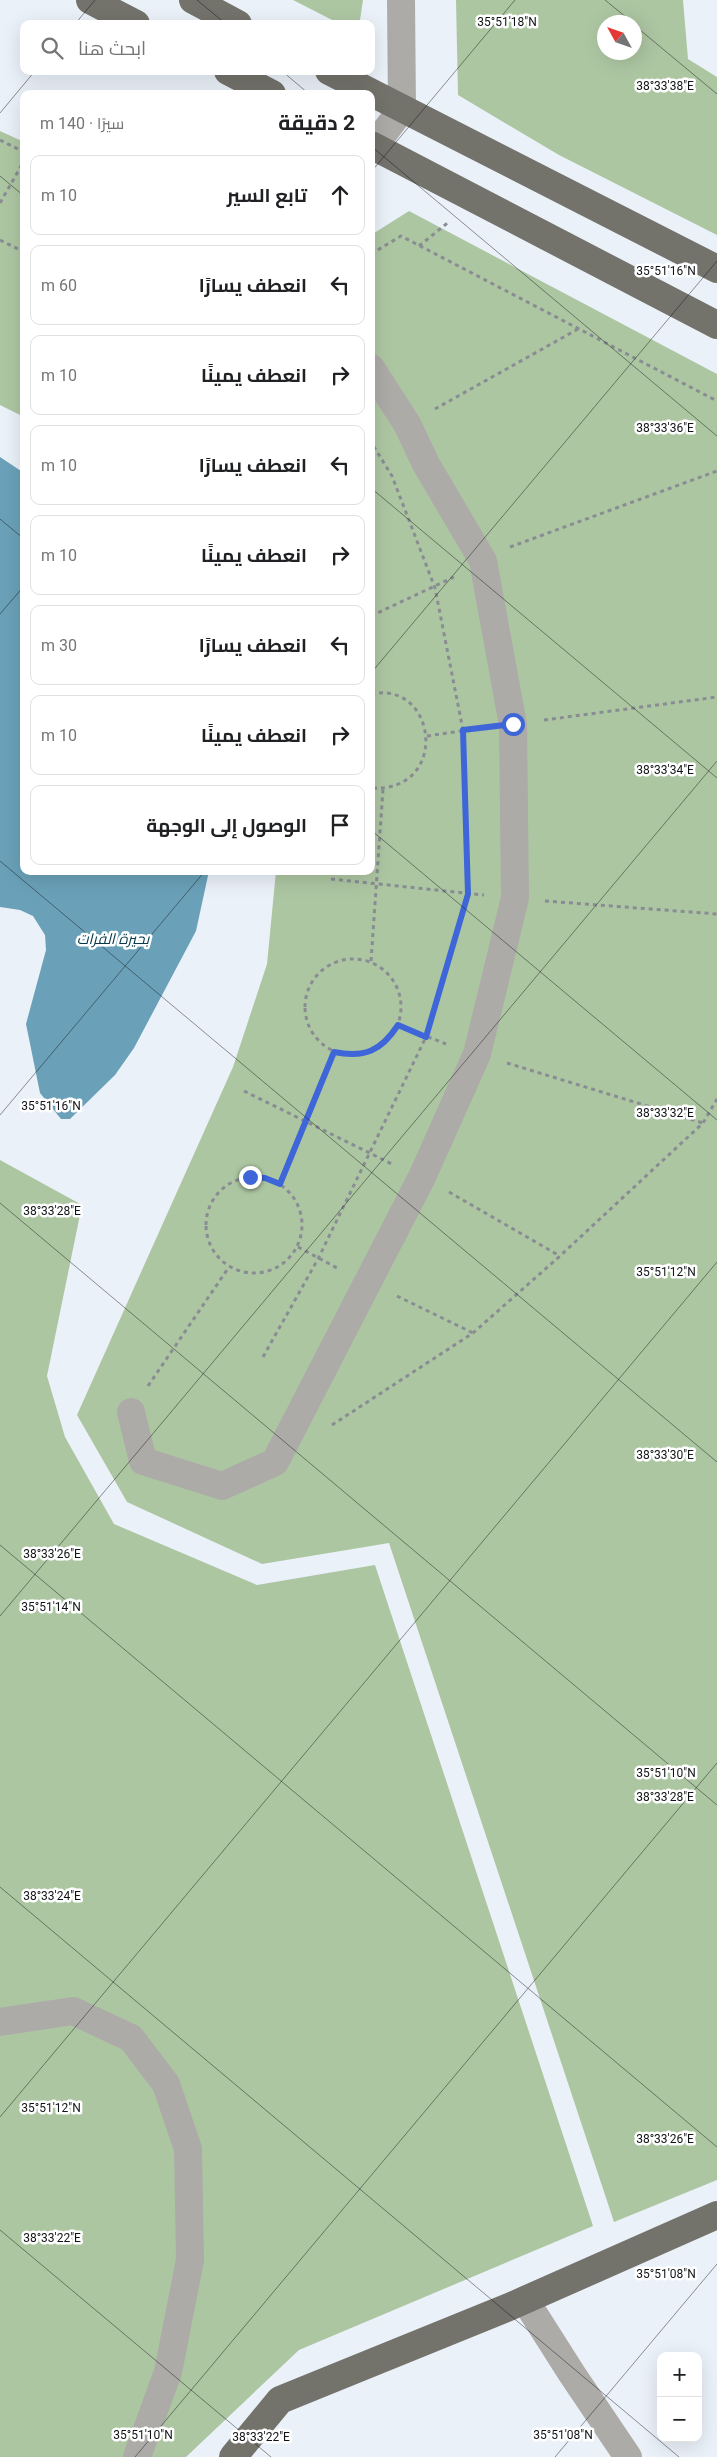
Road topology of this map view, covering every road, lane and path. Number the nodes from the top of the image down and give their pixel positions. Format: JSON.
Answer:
{"nodes":[{"id":1,"x":90,"y":0,"type":"edge"},
{"id":2,"x":193,"y":0,"type":"edge"},
{"id":3,"x":401,"y":0,"type":"edge"},
{"id":4,"x":128,"y":20,"type":"edge"},
{"id":5,"x":230,"y":20,"type":"edge"},
{"id":6,"x":236,"y":75,"type":"edge"},
{"id":7,"x":337,"y":75,"type":"edge"},
{"id":8,"x":264,"y":90,"type":"edge"},
{"id":9,"x":366,"y":90,"type":"edge"},
{"id":10,"x":375,"y":95,"type":"edge"},
{"id":11,"x":402,"y":109,"type":"junction"},
{"id":12,"x":0,"y":140,"type":"edge"},
{"id":13,"x":375,"y":143,"type":"edge"},
{"id":14,"x":375,"y":149,"type":"edge"},
{"id":15,"x":20,"y":150,"type":"edge"},
{"id":16,"x":20,"y":168,"type":"edge"},
{"id":17,"x":0,"y":203,"type":"edge"},
{"id":18,"x":0,"y":240,"type":"edge"},
{"id":19,"x":20,"y":250,"type":"edge"},
{"id":20,"x":375,"y":252,"type":"edge"},
{"id":21,"x":717,"y":268,"type":"edge"},
{"id":22,"x":717,"y":325,"type":"edge"},
{"id":23,"x":579,"y":329,"type":"junction"},
{"id":24,"x":375,"y":374,"type":"edge"},
{"id":25,"x":717,"y":401,"type":"edge"},
{"id":26,"x":407,"y":424,"type":"junction"},
{"id":27,"x":375,"y":441,"type":"edge"},
{"id":28,"x":375,"y":448,"type":"edge"},
{"id":29,"x":717,"y":471,"type":"edge"},
{"id":30,"x":483,"y":561,"type":"junction"},
{"id":31,"x":435,"y":588,"type":"junction"},
{"id":32,"x":375,"y":614,"type":"edge"},
{"id":33,"x":375,"y":693,"type":"edge"},
{"id":34,"x":717,"y":696,"type":"edge"},
{"id":35,"x":513,"y":724,"type":"junction"},
{"id":36,"x":463,"y":730,"type":"junction"},
{"id":37,"x":427,"y":736,"type":"junction"},
{"id":38,"x":375,"y":788,"type":"edge"},
{"id":39,"x":383,"y":789,"type":"junction"},
{"id":40,"x":371,"y":961,"type":"junction"},
{"id":41,"x":398,"y":1025,"type":"junction"},
{"id":42,"x":426,"y":1037,"type":"junction"},
{"id":43,"x":334,"y":1052,"type":"junction"},
{"id":44,"x":477,"y":1054,"type":"junction"},
{"id":45,"x":717,"y":1099,"type":"edge"},
{"id":46,"x":703,"y":1123,"type":"junction"},
{"id":47,"x":280,"y":1184,"type":"junction"},
{"id":48,"x":229,"y":1267,"type":"junction"},
{"id":49,"x":263,"y":1357,"type":"dead end"},
{"id":50,"x":131,"y":1412,"type":"joint"},
{"id":51,"x":324,"y":1429,"type":"dead end"},
{"id":52,"x":0,"y":2022,"type":"edge"},
{"id":53,"x":717,"y":2214,"type":"edge"},
{"id":54,"x":526,"y":2300,"type":"junction"},
{"id":55,"x":137,"y":2457,"type":"edge"},
{"id":56,"x":233,"y":2457,"type":"edge"},
{"id":57,"x":628,"y":2457,"type":"edge"}],
"edges":[{"from":1,"to":4,"type":"main road"},
{"from":2,"to":5,"type":"main road"},
{"from":3,"to":11,"type":"street"},
{"from":6,"to":8,"type":"main road"},
{"from":7,"to":9,"type":"main road"},
{"from":10,"to":11,"type":"main road"},
{"from":11,"to":13,"type":"street"},
{"from":11,"to":21,"type":"main road"},
{"from":12,"to":15,"type":"path"},
{"from":14,"to":22,"type":"main road"},
{"from":16,"to":17,"type":"path"},
{"from":18,"to":19,"type":"path"},
{"from":20,"to":23,"type":"path"},
{"from":23,"to":25,"type":"path"},
{"from":23,"to":26,"type":"path"},
{"from":24,"to":26,"type":"street"},
{"from":26,"to":27,"type":"path"},
{"from":26,"to":30,"type":"street"},
{"from":28,"to":31,"type":"path"},
{"from":29,"to":30,"type":"path"},
{"from":30,"to":31,"type":"path"},
{"from":30,"to":35,"type":"street"},
{"from":31,"to":32,"type":"path"},
{"from":31,"to":36,"type":"path"},
{"from":33,"to":37,"type":"path"},
{"from":34,"to":35,"type":"path"},
{"from":35,"to":36,"type":"path"},
{"from":35,"to":44,"type":"street"},
{"from":36,"to":37,"type":"path"},
{"from":36,"to":42,"type":"path"},
{"from":37,"to":39,"type":"path"},
{"from":38,"to":39,"type":"path"},
{"from":39,"to":40,"type":"path"},
{"from":40,"to":41,"type":"path"},
{"from":40,"to":43,"type":"path"},
{"from":41,"to":42,"type":"path"},
{"from":41,"to":43,"type":"path"},
{"from":42,"to":44,"type":"path"},
{"from":42,"to":49,"type":"path"},
{"from":43,"to":47,"type":"path"},
{"from":44,"to":46,"type":"path"},
{"from":44,"to":50,"type":"street"},
{"from":45,"to":46,"type":"path"},
{"from":46,"to":51,"type":"path"},
{"from":47,"to":48,"type":"path"},
{"from":47,"to":48,"type":"path"},
{"from":48,"to":50,"type":"path"},
{"from":52,"to":55,"type":"street"},
{"from":53,"to":54,"type":"main road"},
{"from":54,"to":56,"type":"main road"},
{"from":54,"to":57,"type":"street"}]}
